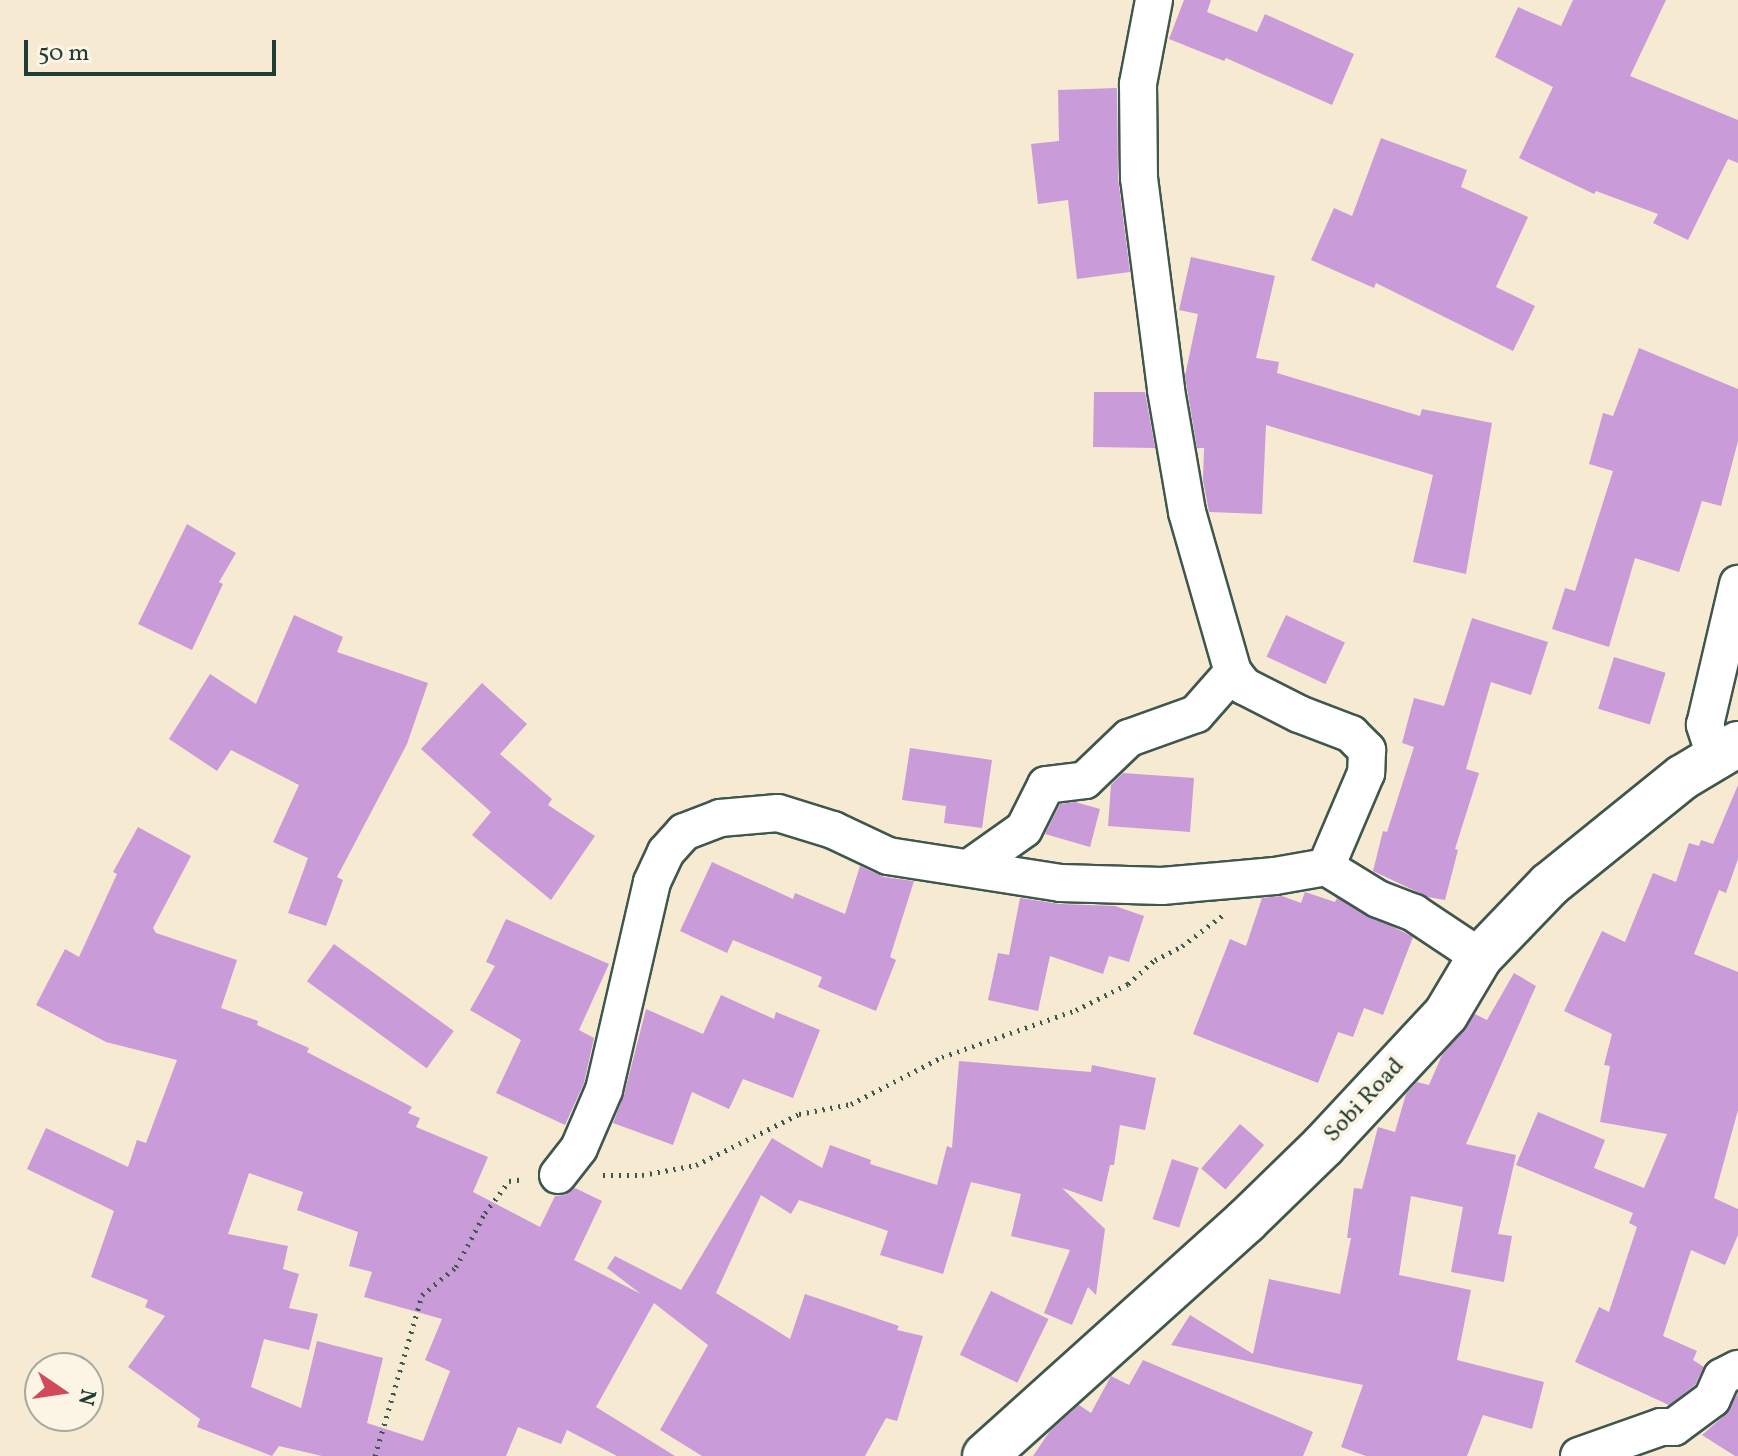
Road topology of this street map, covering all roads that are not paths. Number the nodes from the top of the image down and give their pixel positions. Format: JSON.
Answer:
{"nodes":[{"id":1,"x":1154,"y":0,"type":"edge"},
{"id":2,"x":1738,"y":584,"type":"edge"},
{"id":3,"x":1233,"y":672,"type":"junction"},
{"id":4,"x":1726,"y":750,"type":"edge"},
{"id":5,"x":1326,"y":867,"type":"junction"},
{"id":6,"x":969,"y":868,"type":"junction"},
{"id":7,"x":1480,"y":957,"type":"junction"},
{"id":8,"x":558,"y":1175,"type":"road end"},
{"id":9,"x":1738,"y":1369,"type":"edge"},
{"id":10,"x":985,"y":1456,"type":"edge"},
{"id":11,"x":1579,"y":1456,"type":"edge"}],
"edges":[{"from":1,"to":3,"type":"street"},
{"from":2,"to":4,"type":"street"},
{"from":3,"to":5,"type":"street"},
{"from":3,"to":6,"type":"street"},
{"from":4,"to":7,"type":"highway","name":"Sobi Road"},
{"from":5,"to":6,"type":"street"},
{"from":5,"to":7,"type":"street"},
{"from":6,"to":8,"type":"street"},
{"from":7,"to":10,"type":"highway","name":"Sobi Road"},
{"from":9,"to":11,"type":"street"}]}
